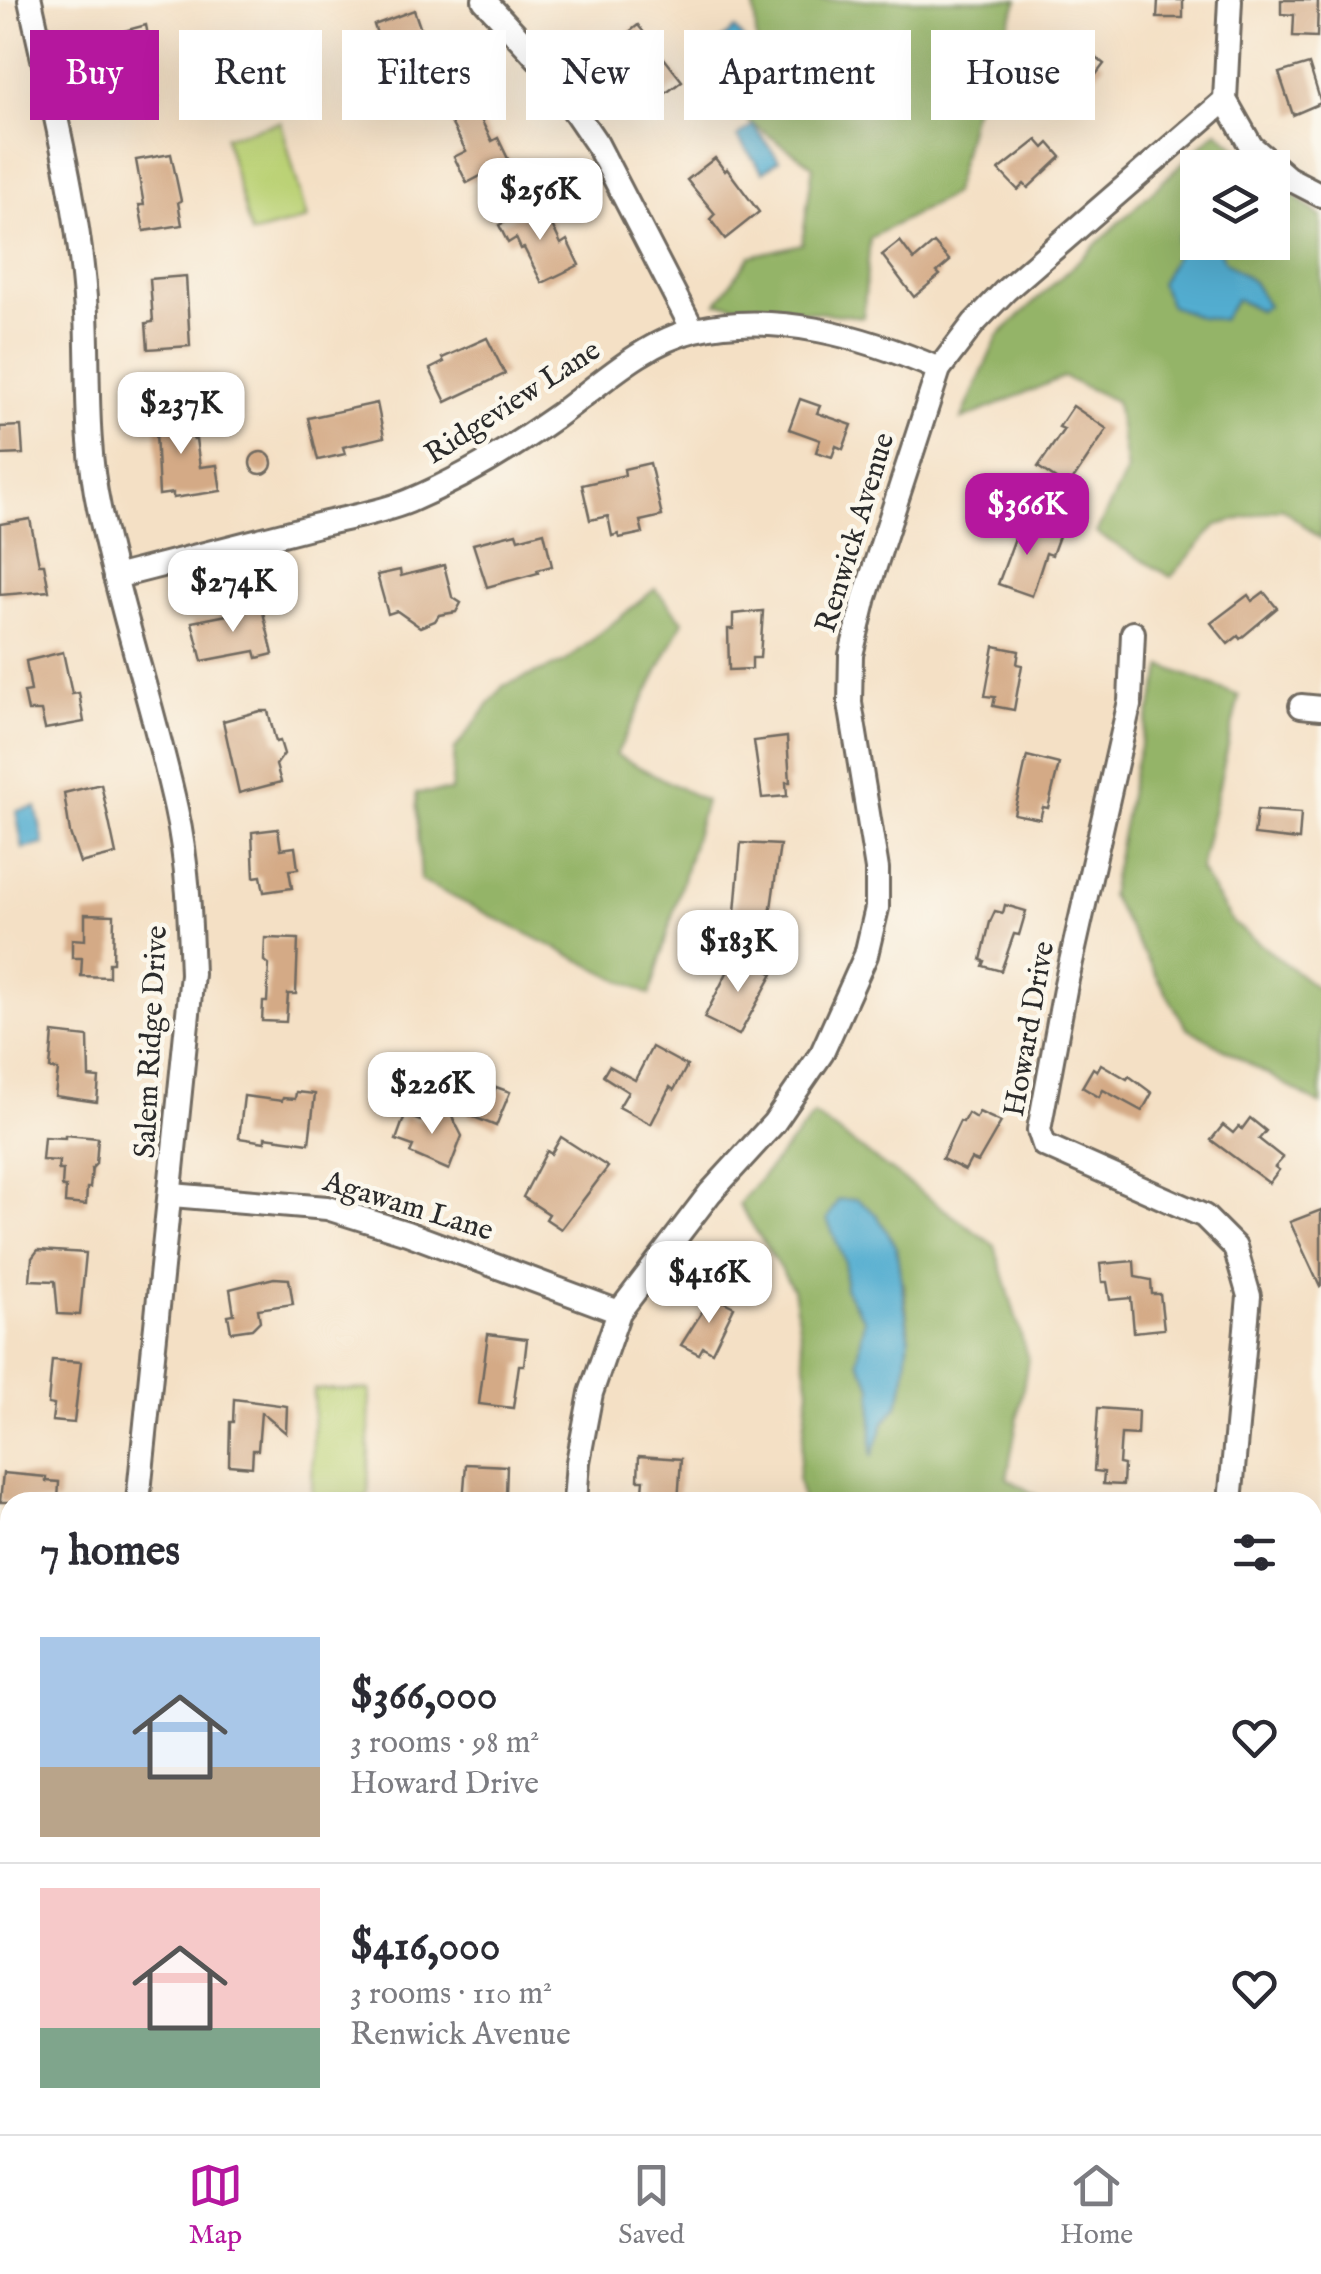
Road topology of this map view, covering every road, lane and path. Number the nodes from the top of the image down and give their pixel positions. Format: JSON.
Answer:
{"nodes":[{"id":1,"x":30,"y":0,"type":"edge"},
{"id":2,"x":484,"y":0,"type":"edge"},
{"id":3,"x":1230,"y":0,"type":"edge"},
{"id":4,"x":1225,"y":100,"type":"junction"},
{"id":5,"x":1321,"y":195,"type":"edge"},
{"id":6,"x":693,"y":330,"type":"junction"},
{"id":7,"x":939,"y":369,"type":"junction"},
{"id":8,"x":116,"y":577,"type":"junction"},
{"id":9,"x":1133,"y":632,"type":"dead end"},
{"id":10,"x":172,"y":1195,"type":"junction"},
{"id":11,"x":619,"y":1312,"type":"junction"},
{"id":12,"x":139,"y":1492,"type":"edge"},
{"id":13,"x":576,"y":1492,"type":"edge"},
{"id":14,"x":1231,"y":1492,"type":"edge"}],
"edges":[{"from":1,"to":8,"type":"street","name":"Salem Ridge Drive"},
{"from":2,"to":6,"type":"street"},
{"from":3,"to":4,"type":"street"},
{"from":4,"to":5,"type":"street"},
{"from":4,"to":7,"type":"street","name":"Renwick Avenue"},
{"from":6,"to":7,"type":"street","name":"Ridgeview Lane"},
{"from":6,"to":8,"type":"street","name":"Ridgeview Lane"},
{"from":7,"to":11,"type":"street","name":"Renwick Avenue"},
{"from":8,"to":10,"type":"street","name":"Salem Ridge Drive"},
{"from":9,"to":14,"type":"street","name":"Howard Drive"},
{"from":10,"to":11,"type":"street","name":"Agawam Lane"},
{"from":10,"to":12,"type":"street","name":"Salem Ridge Drive"},
{"from":11,"to":13,"type":"street","name":"Renwick Avenue"}]}
